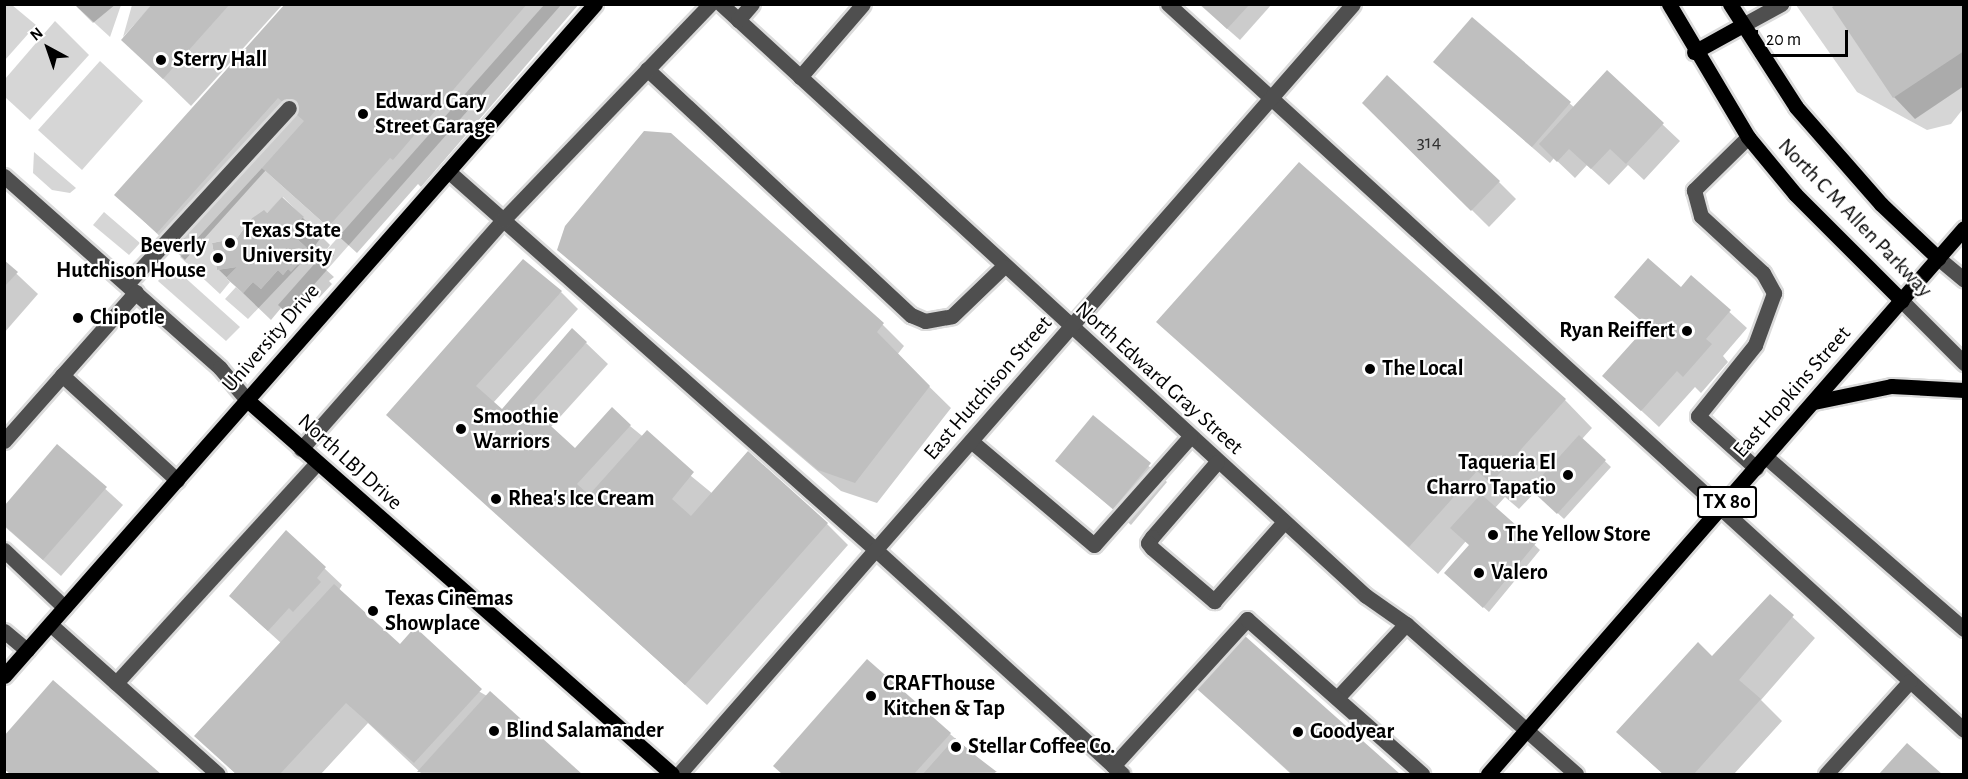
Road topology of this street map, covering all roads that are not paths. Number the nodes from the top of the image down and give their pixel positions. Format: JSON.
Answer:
{"nodes":[{"id":1,"x":595,"y":4,"type":"edge"},
{"id":2,"x":710,"y":4,"type":"edge"},
{"id":3,"x":721,"y":4,"type":"edge"},
{"id":4,"x":752,"y":4,"type":"edge"},
{"id":5,"x":863,"y":4,"type":"edge"},
{"id":6,"x":1168,"y":4,"type":"edge"},
{"id":7,"x":1353,"y":4,"type":"edge"},
{"id":8,"x":1669,"y":4,"type":"edge"},
{"id":9,"x":1730,"y":4,"type":"edge"},
{"id":10,"x":1781,"y":4,"type":"edge"},
{"id":11,"x":738,"y":20,"type":"junction"},
{"id":12,"x":1742,"y":26,"type":"junction"},
{"id":13,"x":1694,"y":52,"type":"junction"},
{"id":14,"x":646,"y":69,"type":"junction"},
{"id":15,"x":800,"y":77,"type":"junction"},
{"id":16,"x":1271,"y":98,"type":"junction"},
{"id":17,"x":289,"y":108,"type":"dead end"},
{"id":18,"x":1748,"y":137,"type":"junction"},
{"id":19,"x":448,"y":171,"type":"junction"},
{"id":20,"x":4,"y":176,"type":"edge"},
{"id":21,"x":503,"y":220,"type":"junction"},
{"id":22,"x":1964,"y":228,"type":"edge"},
{"id":23,"x":1938,"y":258,"type":"junction"},
{"id":24,"x":1003,"y":267,"type":"junction"},
{"id":25,"x":1964,"y":280,"type":"edge"},
{"id":26,"x":131,"y":288,"type":"junction"},
{"id":27,"x":1902,"y":301,"type":"junction"},
{"id":28,"x":1070,"y":329,"type":"junction"},
{"id":29,"x":1964,"y":363,"type":"edge"},
{"id":30,"x":62,"y":375,"type":"junction"},
{"id":31,"x":1964,"y":390,"type":"edge"},
{"id":32,"x":247,"y":400,"type":"junction"},
{"id":33,"x":1814,"y":402,"type":"junction"},
{"id":34,"x":1190,"y":437,"type":"junction"},
{"id":35,"x":4,"y":441,"type":"edge"},
{"id":36,"x":971,"y":441,"type":"junction"},
{"id":37,"x":301,"y":449,"type":"junction"},
{"id":38,"x":1217,"y":462,"type":"junction"},
{"id":39,"x":1761,"y":462,"type":"junction"},
{"id":40,"x":317,"y":464,"type":"junction"},
{"id":41,"x":177,"y":480,"type":"junction"},
{"id":42,"x":1720,"y":509,"type":"junction"},
{"id":43,"x":1284,"y":522,"type":"junction"},
{"id":44,"x":4,"y":550,"type":"edge"},
{"id":45,"x":876,"y":550,"type":"junction"},
{"id":46,"x":64,"y":607,"type":"junction"},
{"id":47,"x":50,"y":624,"type":"junction"},
{"id":48,"x":1406,"y":624,"type":"junction"},
{"id":49,"x":1964,"y":629,"type":"edge"},
{"id":50,"x":4,"y":631,"type":"edge"},
{"id":51,"x":27,"y":650,"type":"junction"},
{"id":52,"x":4,"y":676,"type":"edge"},
{"id":53,"x":1910,"y":681,"type":"junction"},
{"id":54,"x":116,"y":683,"type":"junction"},
{"id":55,"x":1337,"y":698,"type":"junction"},
{"id":56,"x":1525,"y":729,"type":"junction"},
{"id":57,"x":1964,"y":730,"type":"edge"},
{"id":58,"x":1117,"y":770,"type":"edge"},
{"id":59,"x":218,"y":774,"type":"edge"},
{"id":60,"x":672,"y":774,"type":"edge"},
{"id":61,"x":679,"y":774,"type":"edge"},
{"id":62,"x":1422,"y":774,"type":"edge"},
{"id":63,"x":1488,"y":774,"type":"edge"},
{"id":64,"x":1576,"y":774,"type":"edge"},
{"id":65,"x":1826,"y":774,"type":"edge"}],
"edges":[{"from":1,"to":19,"type":"main road","name":"University Drive"},
{"from":2,"to":14,"type":"street"},
{"from":3,"to":11,"type":"street","name":"North Edward Gray Street"},
{"from":4,"to":11,"type":"street"},
{"from":5,"to":15,"type":"street"},
{"from":6,"to":16,"type":"street"},
{"from":7,"to":16,"type":"street","name":"East Hutchison Street"},
{"from":8,"to":13,"type":"main road","name":"North C M Allen Parkway"},
{"from":9,"to":12,"type":"main road","name":"North C M Allen Parkway"},
{"from":10,"to":12,"type":"street"},
{"from":11,"to":15,"type":"street","name":"North Edward Gray Street"},
{"from":12,"to":13,"type":"main road"},
{"from":12,"to":23,"type":"main road","name":"North C M Allen Parkway"},
{"from":13,"to":18,"type":"main road","name":"North C M Allen Parkway"},
{"from":14,"to":21,"type":"street"},
{"from":14,"to":24,"type":"street"},
{"from":15,"to":24,"type":"street","name":"North Edward Gray Street"},
{"from":16,"to":28,"type":"street","name":"East Hutchison Street"},
{"from":16,"to":42,"type":"street"},
{"from":17,"to":26,"type":"street"},
{"from":18,"to":27,"type":"main road","name":"North C M Allen Parkway"},
{"from":18,"to":39,"type":"street"},
{"from":19,"to":21,"type":"street"},
{"from":19,"to":32,"type":"main road","name":"University Drive"},
{"from":20,"to":26,"type":"street","name":"North LBJ Drive"},
{"from":21,"to":37,"type":"street"},
{"from":21,"to":45,"type":"street"},
{"from":22,"to":23,"type":"main road","name":"East Hopkins Street","number":"TX 80"},
{"from":23,"to":25,"type":"street","name":"North C M Allen Parkway"},
{"from":23,"to":27,"type":"main road","name":"East Hopkins Street","number":"TX 80"},
{"from":24,"to":28,"type":"street","name":"North Edward Gray Street"},
{"from":26,"to":30,"type":"street"},
{"from":26,"to":32,"type":"street","name":"North LBJ Drive"},
{"from":27,"to":29,"type":"street","name":"North C M Allen Parkway"},
{"from":27,"to":33,"type":"main road","name":"East Hopkins Street","number":"TX 80"},
{"from":28,"to":34,"type":"street","name":"North Edward Gray Street"},
{"from":28,"to":36,"type":"street","name":"East Hutchison Street"},
{"from":30,"to":35,"type":"street"},
{"from":30,"to":41,"type":"street"},
{"from":31,"to":33,"type":"main road"},
{"from":32,"to":37,"type":"main road","name":"North LBJ Drive"},
{"from":32,"to":41,"type":"main road","name":"University Drive"},
{"from":33,"to":39,"type":"main road","name":"East Hopkins Street","number":"TX 80"},
{"from":34,"to":36,"type":"street"},
{"from":34,"to":38,"type":"street","name":"North Edward Gray Street"},
{"from":36,"to":45,"type":"street","name":"East Hutchison Street"},
{"from":37,"to":40,"type":"main road","name":"North LBJ Drive"},
{"from":38,"to":43,"type":"street","name":"North Edward Gray Street"},
{"from":38,"to":43,"type":"street"},
{"from":39,"to":42,"type":"main road","name":"East Hopkins Street","number":"TX 80"},
{"from":39,"to":49,"type":"street"},
{"from":40,"to":54,"type":"street"},
{"from":40,"to":60,"type":"main road","name":"North LBJ Drive"},
{"from":41,"to":46,"type":"main road","name":"University Drive"},
{"from":42,"to":53,"type":"street"},
{"from":42,"to":56,"type":"main road","name":"East Hopkins Street","number":"TX 80"},
{"from":43,"to":48,"type":"street","name":"North Edward Gray Street"},
{"from":44,"to":46,"type":"street"},
{"from":45,"to":58,"type":"street"},
{"from":45,"to":61,"type":"street","name":"East Hutchison Street"},
{"from":46,"to":47,"type":"main road","name":"University Drive"},
{"from":47,"to":51,"type":"main road","name":"University Drive"},
{"from":47,"to":54,"type":"street"},
{"from":48,"to":55,"type":"street"},
{"from":48,"to":56,"type":"street","name":"North Edward Gray Street"},
{"from":50,"to":51,"type":"street"},
{"from":51,"to":52,"type":"main road","name":"University Drive"},
{"from":53,"to":57,"type":"street"},
{"from":53,"to":65,"type":"street"},
{"from":54,"to":59,"type":"street"},
{"from":55,"to":58,"type":"street"},
{"from":55,"to":62,"type":"street"},
{"from":56,"to":63,"type":"main road","name":"East Hopkins Street","number":"TX 80"},
{"from":56,"to":64,"type":"street","name":"North Edward Gray Street"}]}
